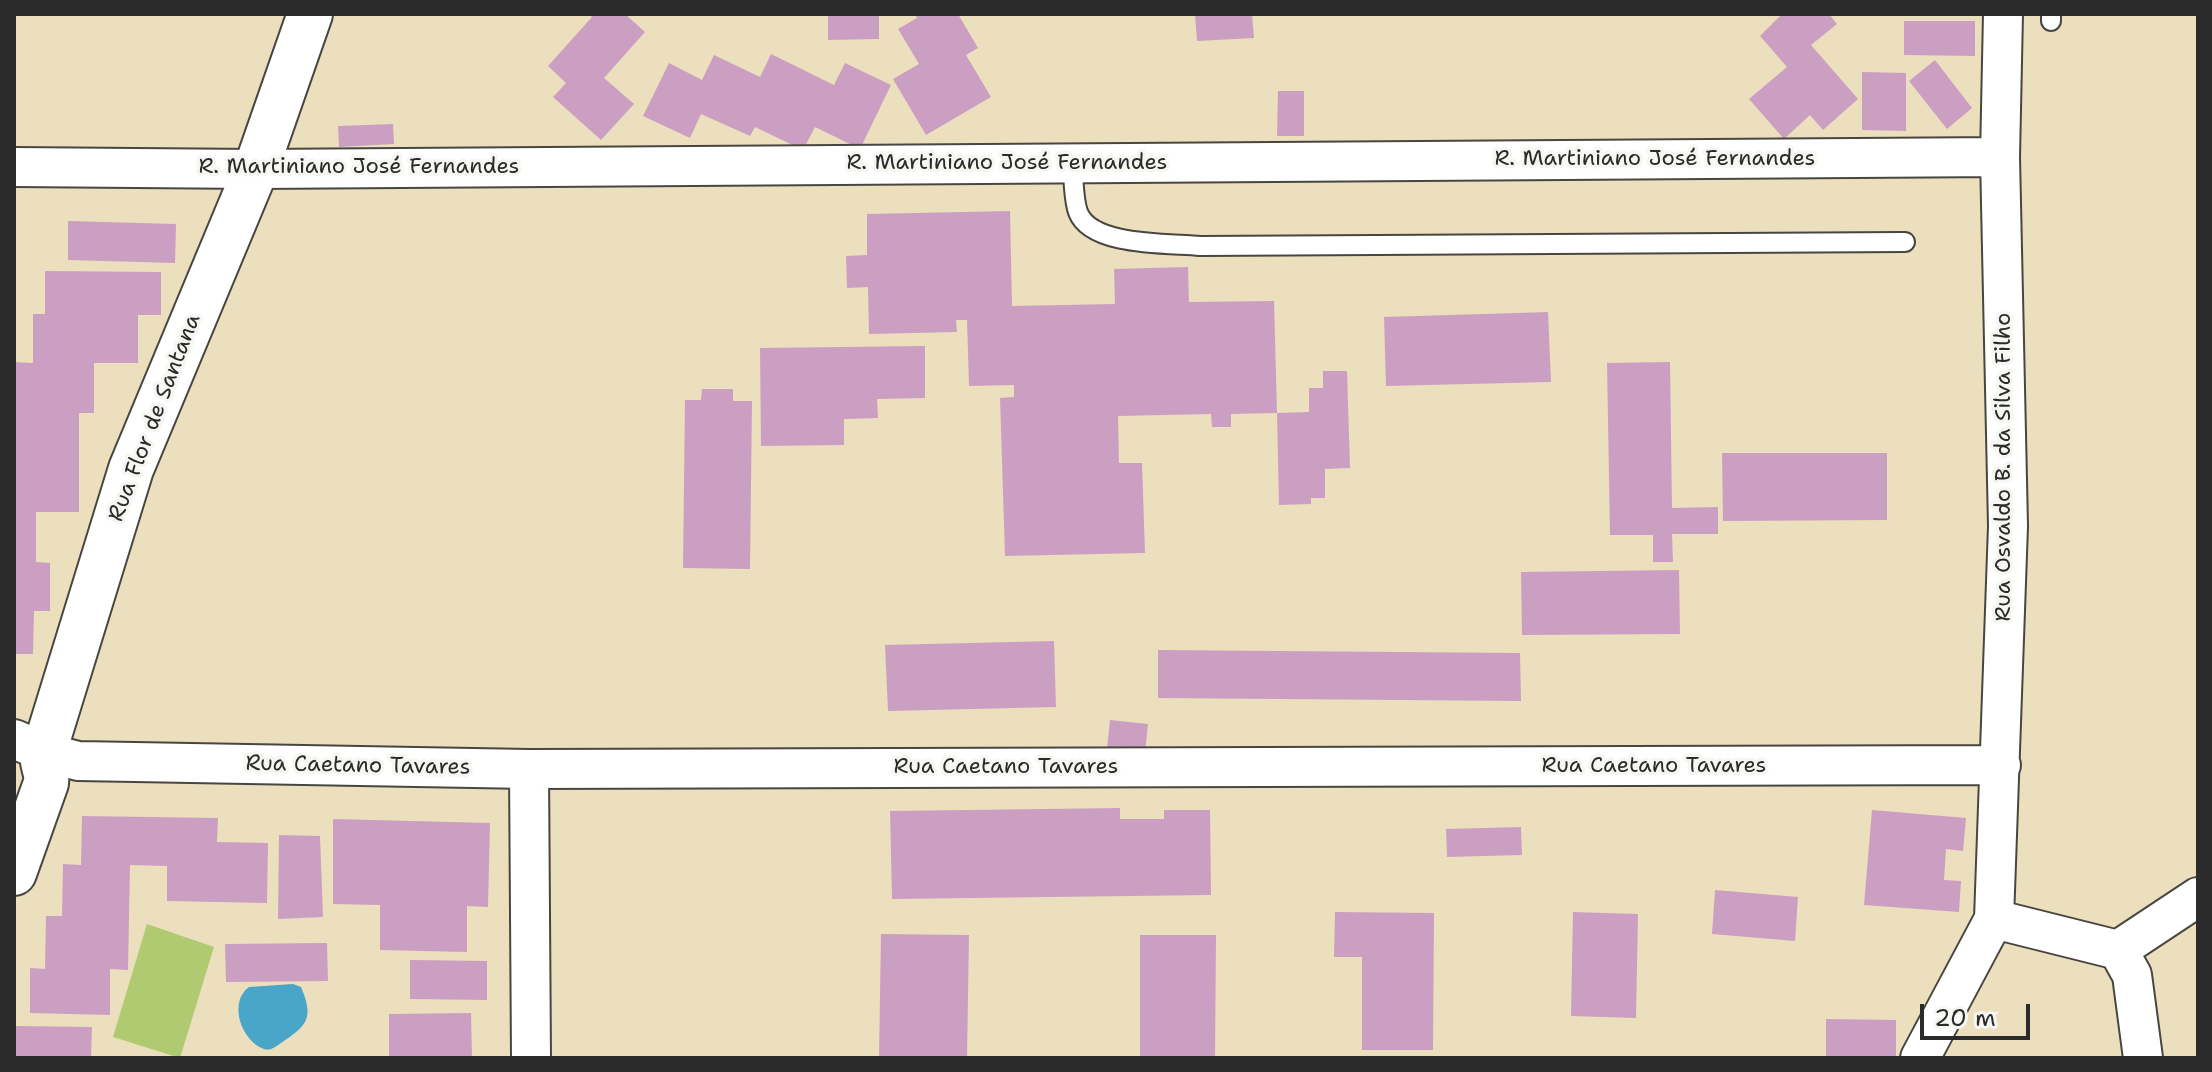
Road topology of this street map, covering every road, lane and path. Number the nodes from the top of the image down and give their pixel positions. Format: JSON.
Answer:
{"nodes":[{"id":1,"x":310,"y":14,"type":"edge"},
{"id":2,"x":2003,"y":14,"type":"edge"},
{"id":3,"x":2000,"y":157,"type":"junction"},
{"id":4,"x":1072,"y":162,"type":"junction"},
{"id":5,"x":14,"y":167,"type":"edge"},
{"id":6,"x":256,"y":169,"type":"junction"},
{"id":7,"x":1905,"y":242,"type":"dead end"},
{"id":8,"x":29,"y":745,"type":"edge"},
{"id":9,"x":2001,"y":765,"type":"junction"},
{"id":10,"x":529,"y":769,"type":"junction"},
{"id":11,"x":14,"y":873,"type":"edge"},
{"id":12,"x":2198,"y":897,"type":"edge"},
{"id":13,"x":1994,"y":919,"type":"junction"},
{"id":14,"x":2118,"y":950,"type":"junction"},
{"id":15,"x":531,"y":1058,"type":"edge"},
{"id":16,"x":1920,"y":1058,"type":"edge"},
{"id":17,"x":2143,"y":1058,"type":"edge"}],
"edges":[{"from":1,"to":6,"type":"street","name":"Rua Flor de Santana"},
{"from":2,"to":3,"type":"street","name":"Rua Osvaldo B. da Silva Filho"},
{"from":3,"to":4,"type":"street","name":"R. Martiniano José Fernandes"},
{"from":3,"to":9,"type":"street","name":"Rua Osvaldo B. da Silva Filho"},
{"from":4,"to":6,"type":"street","name":"R. Martiniano José Fernandes"},
{"from":4,"to":7,"type":"lane"},
{"from":5,"to":6,"type":"street","name":"R. Martiniano José Fernandes"},
{"from":6,"to":8,"type":"street","name":"Rua Flor de Santana"},
{"from":8,"to":10,"type":"street","name":"Rua Caetano Tavares"},
{"from":8,"to":11,"type":"street","name":"Rua Flor de Santana"},
{"from":9,"to":10,"type":"street","name":"Rua Caetano Tavares"},
{"from":9,"to":13,"type":"street","name":"Rua Osvaldo B. da Silva Filho"},
{"from":10,"to":15,"type":"street"},
{"from":12,"to":14,"type":"street"},
{"from":13,"to":14,"type":"street"},
{"from":13,"to":16,"type":"street"},
{"from":14,"to":17,"type":"street"}]}
